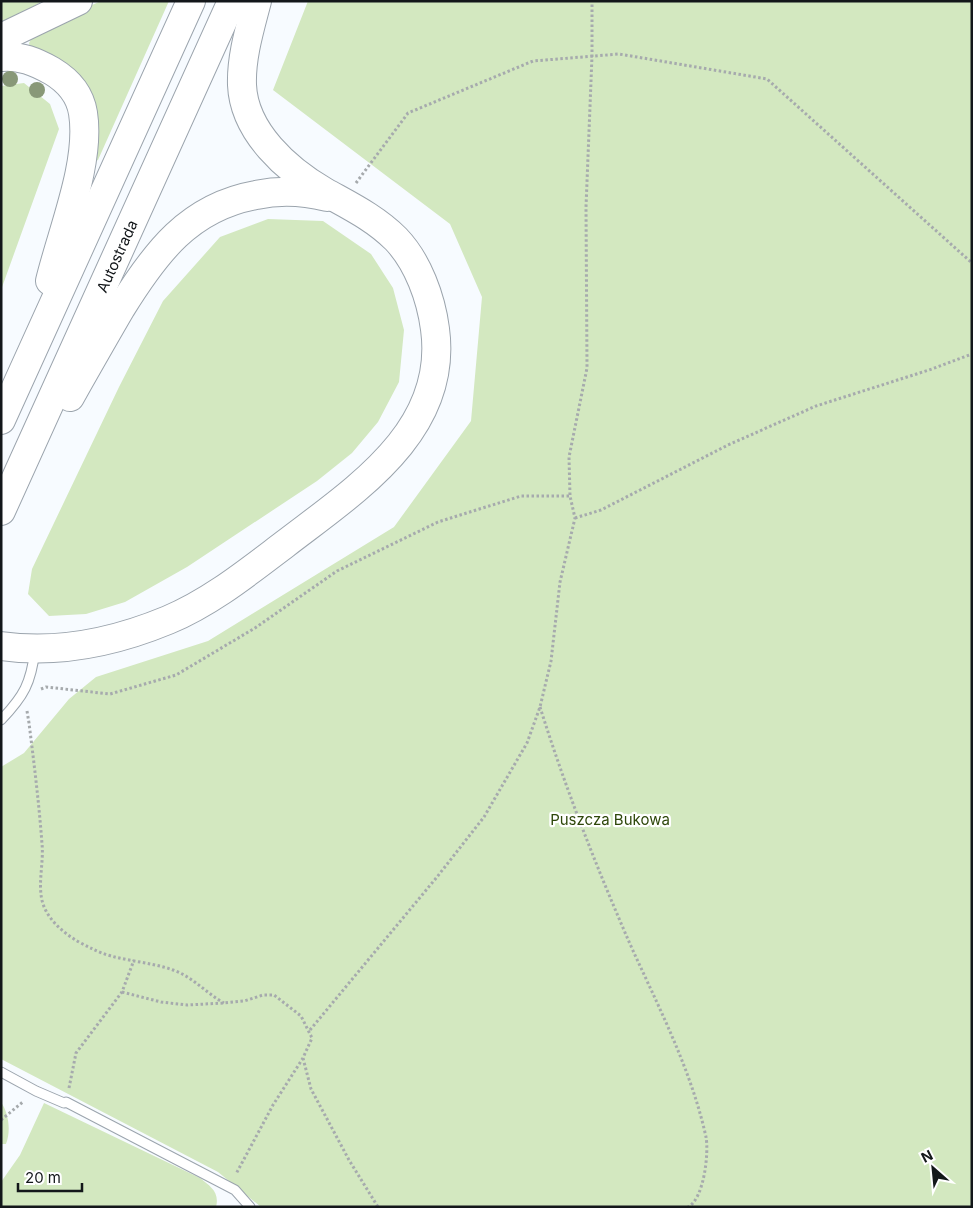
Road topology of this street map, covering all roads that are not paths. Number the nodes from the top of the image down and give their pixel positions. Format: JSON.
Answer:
{"nodes":[{"id":1,"x":78,"y":1,"type":"edge"},
{"id":2,"x":191,"y":1,"type":"edge"},
{"id":3,"x":232,"y":1,"type":"edge"},
{"id":4,"x":257,"y":1,"type":"edge"},
{"id":5,"x":1,"y":38,"type":"edge"},
{"id":6,"x":1,"y":57,"type":"edge"},
{"id":7,"x":343,"y":200,"type":"junction"},
{"id":8,"x":28,"y":362,"type":"junction"},
{"id":9,"x":1,"y":420,"type":"edge"},
{"id":10,"x":1,"y":510,"type":"edge"},
{"id":11,"x":1,"y":514,"type":"edge"},
{"id":12,"x":1,"y":646,"type":"edge"},
{"id":13,"x":35,"y":648,"type":"junction"},
{"id":14,"x":1,"y":720,"type":"edge"},
{"id":15,"x":1,"y":1072,"type":"edge"},
{"id":16,"x":250,"y":1207,"type":"edge"}],
"edges":[{"from":1,"to":5,"type":"highway"},
{"from":2,"to":8,"type":"highway"},
{"from":3,"to":10,"type":"highway","name":"Autostrada"},
{"from":4,"to":7,"type":"highway"},
{"from":6,"to":8,"type":"highway"},
{"from":7,"to":11,"type":"highway"},
{"from":7,"to":13,"type":"highway"},
{"from":8,"to":9,"type":"highway"},
{"from":12,"to":13,"type":"highway"},
{"from":13,"to":14,"type":"lane"},
{"from":15,"to":16,"type":"lane"}]}
